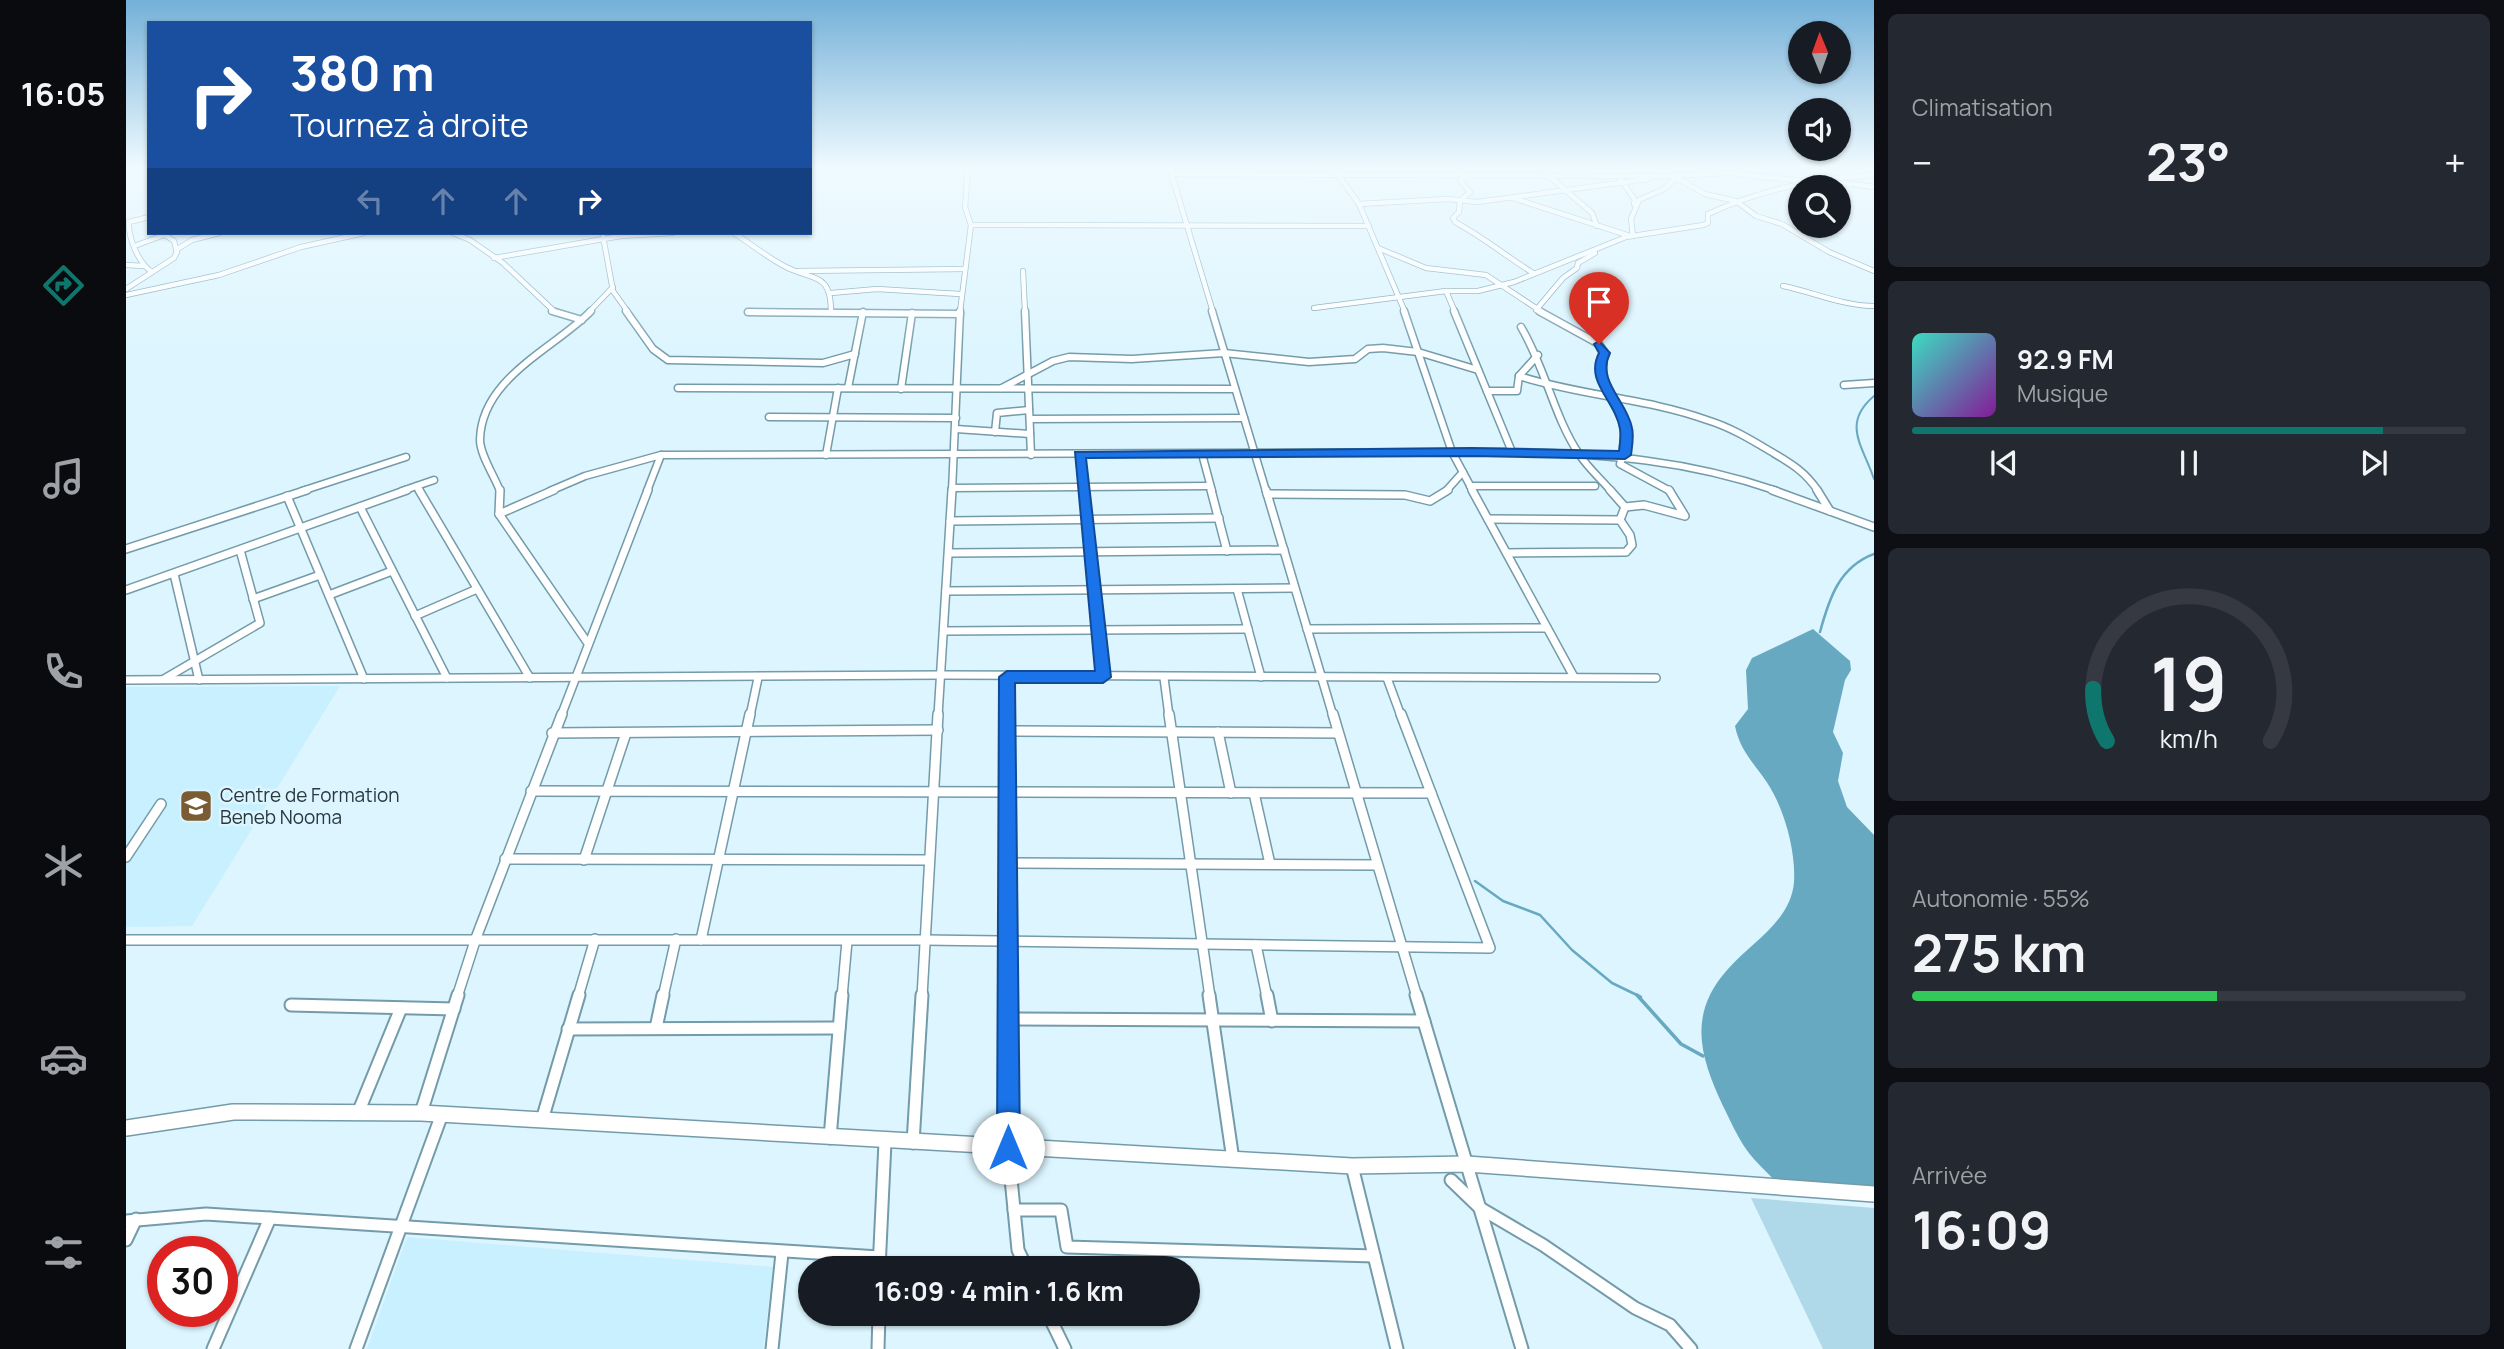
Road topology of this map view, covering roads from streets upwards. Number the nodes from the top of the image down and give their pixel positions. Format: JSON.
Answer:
{"nodes":[{"id":1,"x":128,"y":232,"type":"edge"},
{"id":2,"x":970,"y":232,"type":"edge"},
{"id":3,"x":1188,"y":232,"type":"edge"},
{"id":4,"x":1371,"y":232,"type":"edge"},
{"id":5,"x":1474,"y":232,"type":"edge"},
{"id":6,"x":1617,"y":232,"type":"edge"},
{"id":7,"x":1631,"y":232,"type":"edge"},
{"id":8,"x":1651,"y":232,"type":"edge"},
{"id":9,"x":1795,"y":232,"type":"edge"},
{"id":10,"x":162,"y":235,"type":"edge"},
{"id":11,"x":168,"y":235,"type":"edge"},
{"id":12,"x":211,"y":235,"type":"edge"},
{"id":13,"x":327,"y":235,"type":"edge"},
{"id":14,"x":353,"y":235,"type":"edge"},
{"id":15,"x":464,"y":235,"type":"edge"},
{"id":16,"x":644,"y":235,"type":"edge"},
{"id":17,"x":737,"y":235,"type":"edge"},
{"id":18,"x":1631,"y":236,"type":"junction"},
{"id":19,"x":603,"y":238,"type":"junction"},
{"id":20,"x":332,"y":239,"type":"junction"},
{"id":21,"x":137,"y":245,"type":"junction"},
{"id":22,"x":1378,"y":248,"type":"junction"},
{"id":23,"x":176,"y":250,"type":"junction"},
{"id":24,"x":494,"y":258,"type":"junction"},
{"id":25,"x":126,"y":265,"type":"edge"},
{"id":26,"x":144,"y":266,"type":"junction"},
{"id":27,"x":965,"y":269,"type":"junction"},
{"id":28,"x":798,"y":271,"type":"junction"},
{"id":29,"x":1023,"y":271,"type":"dead end"},
{"id":30,"x":1874,"y":271,"type":"edge"},
{"id":31,"x":152,"y":272,"type":"junction"},
{"id":32,"x":1533,"y":273,"type":"junction"},
{"id":33,"x":1503,"y":284,"type":"junction"},
{"id":34,"x":613,"y":286,"type":"junction"},
{"id":35,"x":1783,"y":286,"type":"dead end"},
{"id":36,"x":126,"y":289,"type":"edge"},
{"id":37,"x":1446,"y":291,"type":"junction"},
{"id":38,"x":831,"y":293,"type":"junction"},
{"id":39,"x":960,"y":294,"type":"junction"},
{"id":40,"x":126,"y":295,"type":"edge"},
{"id":41,"x":1399,"y":296,"type":"junction"},
{"id":42,"x":1874,"y":306,"type":"edge"},
{"id":43,"x":1314,"y":308,"type":"dead end"},
{"id":44,"x":1536,"y":310,"type":"junction"},
{"id":45,"x":748,"y":312,"type":"dead end"},
{"id":46,"x":831,"y":312,"type":"junction"},
{"id":47,"x":863,"y":312,"type":"junction"},
{"id":48,"x":912,"y":313,"type":"junction"},
{"id":49,"x":960,"y":314,"type":"junction"},
{"id":50,"x":582,"y":320,"type":"junction"},
{"id":51,"x":1521,"y":327,"type":"dead end"},
{"id":52,"x":1418,"y":352,"type":"junction"},
{"id":53,"x":1224,"y":353,"type":"junction"},
{"id":54,"x":855,"y":354,"type":"junction"},
{"id":55,"x":1538,"y":355,"type":"junction"},
{"id":56,"x":1478,"y":370,"type":"junction"},
{"id":57,"x":1028,"y":373,"type":"junction"},
{"id":58,"x":1519,"y":376,"type":"junction"},
{"id":59,"x":1874,"y":383,"type":"edge"},
{"id":60,"x":1844,"y":385,"type":"dead end"},
{"id":61,"x":1548,"y":387,"type":"junction"},
{"id":62,"x":678,"y":388,"type":"dead end"},
{"id":63,"x":838,"y":388,"type":"junction"},
{"id":64,"x":848,"y":388,"type":"junction"},
{"id":65,"x":901,"y":389,"type":"junction"},
{"id":66,"x":958,"y":389,"type":"junction"},
{"id":67,"x":1000,"y":389,"type":"junction"},
{"id":68,"x":1028,"y":389,"type":"junction"},
{"id":69,"x":1235,"y":389,"type":"junction"},
{"id":70,"x":1487,"y":391,"type":"junction"},
{"id":71,"x":1611,"y":398,"type":"junction"},
{"id":72,"x":1029,"y":410,"type":"junction"},
{"id":73,"x":769,"y":417,"type":"dead end"},
{"id":74,"x":833,"y":418,"type":"junction"},
{"id":75,"x":956,"y":418,"type":"junction"},
{"id":76,"x":1244,"y":418,"type":"junction"},
{"id":77,"x":1030,"y":419,"type":"junction"},
{"id":78,"x":956,"y":429,"type":"junction"},
{"id":79,"x":995,"y":432,"type":"junction"},
{"id":80,"x":1030,"y":434,"type":"junction"},
{"id":81,"x":1452,"y":452,"type":"junction"},
{"id":82,"x":1512,"y":452,"type":"junction"},
{"id":83,"x":1255,"y":453,"type":"junction"},
{"id":84,"x":1079,"y":454,"type":"junction"},
{"id":85,"x":1202,"y":454,"type":"junction"},
{"id":86,"x":1579,"y":454,"type":"junction"},
{"id":87,"x":661,"y":455,"type":"junction"},
{"id":88,"x":826,"y":455,"type":"junction"},
{"id":89,"x":954,"y":455,"type":"junction"},
{"id":90,"x":1031,"y":455,"type":"junction"},
{"id":91,"x":1625,"y":455,"type":"junction"},
{"id":92,"x":406,"y":457,"type":"dead end"},
{"id":93,"x":1463,"y":472,"type":"junction"},
{"id":94,"x":434,"y":480,"type":"dead end"},
{"id":95,"x":417,"y":486,"type":"junction"},
{"id":96,"x":1210,"y":486,"type":"junction"},
{"id":97,"x":1471,"y":486,"type":"junction"},
{"id":98,"x":1595,"y":486,"type":"dead end"},
{"id":99,"x":1083,"y":487,"type":"junction"},
{"id":100,"x":952,"y":488,"type":"junction"},
{"id":101,"x":1267,"y":494,"type":"junction"},
{"id":102,"x":287,"y":496,"type":"junction"},
{"id":103,"x":360,"y":507,"type":"junction"},
{"id":104,"x":1625,"y":507,"type":"junction"},
{"id":105,"x":1830,"y":511,"type":"junction"},
{"id":106,"x":499,"y":514,"type":"junction"},
{"id":107,"x":1219,"y":518,"type":"junction"},
{"id":108,"x":1086,"y":519,"type":"junction"},
{"id":109,"x":1488,"y":519,"type":"junction"},
{"id":110,"x":1620,"y":520,"type":"junction"},
{"id":111,"x":950,"y":521,"type":"junction"},
{"id":112,"x":1874,"y":527,"type":"edge"},
{"id":113,"x":300,"y":529,"type":"junction"},
{"id":114,"x":126,"y":549,"type":"edge"},
{"id":115,"x":240,"y":551,"type":"junction"},
{"id":116,"x":1227,"y":551,"type":"junction"},
{"id":117,"x":1284,"y":551,"type":"junction"},
{"id":118,"x":1090,"y":552,"type":"junction"},
{"id":119,"x":949,"y":553,"type":"junction"},
{"id":120,"x":1507,"y":553,"type":"junction"},
{"id":121,"x":393,"y":571,"type":"junction"},
{"id":122,"x":174,"y":574,"type":"junction"},
{"id":123,"x":320,"y":575,"type":"junction"},
{"id":124,"x":477,"y":589,"type":"junction"},
{"id":125,"x":1094,"y":589,"type":"junction"},
{"id":126,"x":1237,"y":589,"type":"junction"},
{"id":127,"x":1294,"y":589,"type":"junction"},
{"id":128,"x":126,"y":590,"type":"edge"},
{"id":129,"x":947,"y":590,"type":"junction"},
{"id":130,"x":329,"y":595,"type":"junction"},
{"id":131,"x":253,"y":599,"type":"junction"},
{"id":132,"x":415,"y":615,"type":"junction"},
{"id":133,"x":1547,"y":628,"type":"junction"},
{"id":134,"x":1098,"y":629,"type":"junction"},
{"id":135,"x":1248,"y":629,"type":"junction"},
{"id":136,"x":1307,"y":629,"type":"junction"},
{"id":137,"x":944,"y":631,"type":"junction"},
{"id":138,"x":587,"y":642,"type":"junction"},
{"id":139,"x":195,"y":662,"type":"junction"},
{"id":140,"x":942,"y":675,"type":"junction"},
{"id":141,"x":1007,"y":677,"type":"junction"},
{"id":142,"x":1103,"y":677,"type":"junction"},
{"id":143,"x":1261,"y":677,"type":"junction"},
{"id":144,"x":1574,"y":677,"type":"junction"},
{"id":145,"x":1656,"y":677,"type":"dead end"},
{"id":146,"x":447,"y":678,"type":"junction"},
{"id":147,"x":530,"y":678,"type":"junction"},
{"id":148,"x":574,"y":678,"type":"junction"},
{"id":149,"x":758,"y":678,"type":"junction"},
{"id":150,"x":1164,"y":678,"type":"junction"},
{"id":151,"x":1322,"y":678,"type":"junction"},
{"id":152,"x":1387,"y":678,"type":"junction"},
{"id":153,"x":364,"y":679,"type":"junction"},
{"id":154,"x":126,"y":680,"type":"edge"},
{"id":155,"x":161,"y":680,"type":"junction"},
{"id":156,"x":199,"y":680,"type":"junction"},
{"id":157,"x":938,"y":730,"type":"junction"},
{"id":158,"x":1007,"y":731,"type":"junction"},
{"id":159,"x":1172,"y":732,"type":"junction"},
{"id":160,"x":1219,"y":732,"type":"junction"},
{"id":161,"x":552,"y":733,"type":"junction"},
{"id":162,"x":626,"y":733,"type":"junction"},
{"id":163,"x":746,"y":733,"type":"junction"},
{"id":164,"x":1338,"y":733,"type":"junction"},
{"id":165,"x":531,"y":791,"type":"junction"},
{"id":166,"x":933,"y":791,"type":"junction"},
{"id":167,"x":607,"y":792,"type":"junction"},
{"id":168,"x":733,"y":792,"type":"junction"},
{"id":169,"x":1007,"y":792,"type":"junction"},
{"id":170,"x":1180,"y":793,"type":"junction"},
{"id":171,"x":1231,"y":793,"type":"junction"},
{"id":172,"x":1254,"y":793,"type":"junction"},
{"id":173,"x":1356,"y":793,"type":"junction"},
{"id":174,"x":1431,"y":793,"type":"junction"},
{"id":175,"x":161,"y":804,"type":"dead end"},
{"id":176,"x":126,"y":857,"type":"edge"},
{"id":177,"x":505,"y":859,"type":"junction"},
{"id":178,"x":584,"y":860,"type":"junction"},
{"id":179,"x":718,"y":860,"type":"junction"},
{"id":180,"x":929,"y":860,"type":"junction"},
{"id":181,"x":1008,"y":863,"type":"junction"},
{"id":182,"x":1191,"y":864,"type":"junction"},
{"id":183,"x":1270,"y":864,"type":"junction"},
{"id":184,"x":1377,"y":865,"type":"junction"},
{"id":185,"x":476,"y":938,"type":"junction"},
{"id":186,"x":595,"y":939,"type":"junction"},
{"id":187,"x":676,"y":939,"type":"junction"},
{"id":188,"x":126,"y":940,"type":"edge"},
{"id":189,"x":701,"y":940,"type":"junction"},
{"id":190,"x":924,"y":940,"type":"junction"},
{"id":191,"x":847,"y":941,"type":"junction"},
{"id":192,"x":1008,"y":942,"type":"junction"},
{"id":193,"x":1202,"y":944,"type":"junction"},
{"id":194,"x":1256,"y":945,"type":"junction"},
{"id":195,"x":1402,"y":946,"type":"junction"},
{"id":196,"x":291,"y":1005,"type":"dead end"},
{"id":197,"x":401,"y":1008,"type":"junction"},
{"id":198,"x":454,"y":1009,"type":"junction"},
{"id":199,"x":1008,"y":1019,"type":"junction"},
{"id":200,"x":1213,"y":1020,"type":"junction"},
{"id":201,"x":1272,"y":1021,"type":"junction"},
{"id":202,"x":1424,"y":1021,"type":"junction"},
{"id":203,"x":656,"y":1028,"type":"junction"},
{"id":204,"x":839,"y":1028,"type":"junction"},
{"id":205,"x":568,"y":1029,"type":"junction"},
{"id":206,"x":358,"y":1113,"type":"junction"},
{"id":207,"x":421,"y":1113,"type":"junction"},
{"id":208,"x":442,"y":1114,"type":"junction"},
{"id":209,"x":542,"y":1121,"type":"junction"},
{"id":210,"x":126,"y":1128,"type":"edge"},
{"id":211,"x":830,"y":1138,"type":"junction"},
{"id":212,"x":885,"y":1142,"type":"junction"},
{"id":213,"x":913,"y":1143,"type":"junction"},
{"id":214,"x":1008,"y":1148,"type":"junction"},
{"id":215,"x":1233,"y":1160,"type":"junction"},
{"id":216,"x":1467,"y":1164,"type":"junction"},
{"id":217,"x":1352,"y":1167,"type":"junction"},
{"id":218,"x":1451,"y":1180,"type":"dead end"},
{"id":219,"x":1874,"y":1194,"type":"edge"},
{"id":220,"x":1480,"y":1208,"type":"junction"},
{"id":221,"x":1014,"y":1210,"type":"junction"},
{"id":222,"x":270,"y":1218,"type":"junction"},
{"id":223,"x":131,"y":1220,"type":"edge"},
{"id":224,"x":401,"y":1227,"type":"junction"},
{"id":225,"x":126,"y":1240,"type":"edge"},
{"id":226,"x":782,"y":1253,"type":"junction"},
{"id":227,"x":811,"y":1256,"type":"edge"},
{"id":228,"x":879,"y":1256,"type":"edge"},
{"id":229,"x":1021,"y":1256,"type":"edge"},
{"id":230,"x":1374,"y":1256,"type":"junction"},
{"id":231,"x":878,"y":1326,"type":"edge"},
{"id":232,"x":1054,"y":1326,"type":"edge"},
{"id":233,"x":213,"y":1349,"type":"edge"},
{"id":234,"x":356,"y":1349,"type":"edge"},
{"id":235,"x":772,"y":1349,"type":"edge"},
{"id":236,"x":878,"y":1349,"type":"edge"},
{"id":237,"x":1065,"y":1349,"type":"edge"},
{"id":238,"x":1397,"y":1349,"type":"edge"},
{"id":239,"x":1522,"y":1349,"type":"edge"},
{"id":240,"x":1691,"y":1349,"type":"edge"}],
"edges":[{"from":1,"to":21,"type":"street"},
{"from":2,"to":27,"type":"street"},
{"from":3,"to":53,"type":"street"},
{"from":4,"to":22,"type":"street"},
{"from":5,"to":32,"type":"street"},
{"from":6,"to":18,"type":"street"},
{"from":7,"to":18,"type":"street"},
{"from":8,"to":18,"type":"street"},
{"from":9,"to":30,"type":"street"},
{"from":10,"to":21,"type":"street"},
{"from":11,"to":23,"type":"street"},
{"from":12,"to":23,"type":"street"},
{"from":13,"to":20,"type":"street"},
{"from":14,"to":20,"type":"street"},
{"from":15,"to":24,"type":"street"},
{"from":16,"to":19,"type":"street"},
{"from":17,"to":28,"type":"street"},
{"from":18,"to":32,"type":"street"},
{"from":18,"to":44,"type":"street"},
{"from":19,"to":24,"type":"street"},
{"from":19,"to":34,"type":"street"},
{"from":20,"to":40,"type":"street"},
{"from":21,"to":26,"type":"street"},
{"from":22,"to":33,"type":"street"},
{"from":22,"to":41,"type":"street"},
{"from":23,"to":31,"type":"street"},
{"from":24,"to":50,"type":"street"},
{"from":25,"to":26,"type":"street"},
{"from":26,"to":31,"type":"street"},
{"from":27,"to":28,"type":"street"},
{"from":27,"to":39,"type":"street"},
{"from":28,"to":38,"type":"street"},
{"from":29,"to":57,"type":"street"},
{"from":31,"to":36,"type":"street"},
{"from":32,"to":33,"type":"street"},
{"from":33,"to":37,"type":"street"},
{"from":33,"to":44,"type":"street"},
{"from":34,"to":50,"type":"street"},
{"from":34,"to":54,"type":"street"},
{"from":35,"to":42,"type":"street"},
{"from":37,"to":41,"type":"street"},
{"from":37,"to":56,"type":"street"},
{"from":38,"to":39,"type":"street"},
{"from":38,"to":46,"type":"street"},
{"from":39,"to":49,"type":"street"},
{"from":41,"to":43,"type":"street"},
{"from":41,"to":52,"type":"street"},
{"from":44,"to":71,"type":"street"},
{"from":45,"to":46,"type":"street"},
{"from":46,"to":47,"type":"street"},
{"from":47,"to":48,"type":"street"},
{"from":47,"to":54,"type":"street"},
{"from":48,"to":49,"type":"street"},
{"from":48,"to":65,"type":"street"},
{"from":49,"to":66,"type":"street"},
{"from":50,"to":106,"type":"street"},
{"from":51,"to":55,"type":"street"},
{"from":52,"to":53,"type":"street"},
{"from":52,"to":56,"type":"street"},
{"from":52,"to":81,"type":"street"},
{"from":53,"to":57,"type":"street"},
{"from":53,"to":69,"type":"street"},
{"from":54,"to":64,"type":"street"},
{"from":55,"to":58,"type":"street"},
{"from":55,"to":61,"type":"street"},
{"from":56,"to":70,"type":"street"},
{"from":57,"to":67,"type":"street"},
{"from":57,"to":68,"type":"street"},
{"from":58,"to":61,"type":"street"},
{"from":58,"to":70,"type":"street"},
{"from":59,"to":60,"type":"street"},
{"from":61,"to":71,"type":"street"},
{"from":61,"to":86,"type":"street"},
{"from":62,"to":63,"type":"street"},
{"from":63,"to":64,"type":"street"},
{"from":63,"to":74,"type":"street"},
{"from":64,"to":65,"type":"street"},
{"from":65,"to":66,"type":"street"},
{"from":66,"to":67,"type":"street"},
{"from":66,"to":75,"type":"street"},
{"from":67,"to":68,"type":"street"},
{"from":68,"to":69,"type":"street"},
{"from":68,"to":72,"type":"street"},
{"from":69,"to":76,"type":"street"},
{"from":70,"to":82,"type":"street"},
{"from":71,"to":91,"type":"street"},
{"from":71,"to":105,"type":"street"},
{"from":72,"to":77,"type":"street"},
{"from":72,"to":79,"type":"street"},
{"from":73,"to":74,"type":"street"},
{"from":74,"to":75,"type":"street"},
{"from":74,"to":88,"type":"street"},
{"from":75,"to":78,"type":"street"},
{"from":76,"to":77,"type":"street"},
{"from":76,"to":83,"type":"street"},
{"from":77,"to":80,"type":"street"},
{"from":78,"to":79,"type":"street"},
{"from":78,"to":89,"type":"street"},
{"from":79,"to":80,"type":"street"},
{"from":80,"to":90,"type":"street"},
{"from":81,"to":82,"type":"street"},
{"from":81,"to":83,"type":"street"},
{"from":81,"to":93,"type":"street"},
{"from":82,"to":86,"type":"street"},
{"from":83,"to":85,"type":"street"},
{"from":83,"to":101,"type":"street"},
{"from":84,"to":85,"type":"street"},
{"from":84,"to":90,"type":"street"},
{"from":84,"to":99,"type":"street"},
{"from":85,"to":96,"type":"street"},
{"from":86,"to":91,"type":"street"},
{"from":86,"to":104,"type":"street"},
{"from":87,"to":88,"type":"street"},
{"from":87,"to":106,"type":"street"},
{"from":87,"to":138,"type":"street"},
{"from":88,"to":89,"type":"street"},
{"from":89,"to":90,"type":"street"},
{"from":89,"to":100,"type":"street"},
{"from":91,"to":104,"type":"street"},
{"from":91,"to":105,"type":"street"},
{"from":92,"to":102,"type":"street"},
{"from":93,"to":97,"type":"street"},
{"from":93,"to":101,"type":"street"},
{"from":94,"to":95,"type":"street"},
{"from":95,"to":103,"type":"street"},
{"from":95,"to":124,"type":"street"},
{"from":96,"to":99,"type":"street"},
{"from":96,"to":107,"type":"street"},
{"from":97,"to":98,"type":"street"},
{"from":97,"to":109,"type":"street"},
{"from":99,"to":100,"type":"street"},
{"from":99,"to":108,"type":"street"},
{"from":100,"to":111,"type":"street"},
{"from":101,"to":117,"type":"street"},
{"from":102,"to":113,"type":"street"},
{"from":102,"to":114,"type":"street"},
{"from":103,"to":113,"type":"street"},
{"from":103,"to":121,"type":"street"},
{"from":104,"to":110,"type":"street"},
{"from":105,"to":112,"type":"street"},
{"from":106,"to":138,"type":"street"},
{"from":107,"to":108,"type":"street"},
{"from":107,"to":116,"type":"street"},
{"from":108,"to":111,"type":"street"},
{"from":108,"to":118,"type":"street"},
{"from":109,"to":110,"type":"street"},
{"from":109,"to":120,"type":"street"},
{"from":110,"to":120,"type":"street"},
{"from":111,"to":119,"type":"street"},
{"from":113,"to":115,"type":"street"},
{"from":113,"to":123,"type":"street"},
{"from":115,"to":122,"type":"street"},
{"from":115,"to":131,"type":"street"},
{"from":116,"to":117,"type":"street"},
{"from":116,"to":118,"type":"street"},
{"from":117,"to":127,"type":"street"},
{"from":118,"to":119,"type":"street"},
{"from":118,"to":125,"type":"street"},
{"from":119,"to":129,"type":"street"},
{"from":120,"to":133,"type":"street"},
{"from":121,"to":130,"type":"street"},
{"from":121,"to":132,"type":"street"},
{"from":122,"to":128,"type":"street"},
{"from":122,"to":139,"type":"street"},
{"from":123,"to":130,"type":"street"},
{"from":123,"to":131,"type":"street"},
{"from":124,"to":132,"type":"street"},
{"from":124,"to":147,"type":"street"},
{"from":125,"to":126,"type":"street"},
{"from":125,"to":129,"type":"street"},
{"from":125,"to":134,"type":"street"},
{"from":126,"to":127,"type":"street"},
{"from":126,"to":135,"type":"street"},
{"from":127,"to":136,"type":"street"},
{"from":129,"to":137,"type":"street"},
{"from":130,"to":153,"type":"street"},
{"from":131,"to":139,"type":"street"},
{"from":132,"to":146,"type":"street"},
{"from":133,"to":136,"type":"street"},
{"from":133,"to":144,"type":"street"},
{"from":134,"to":135,"type":"street"},
{"from":134,"to":137,"type":"street"},
{"from":134,"to":142,"type":"street"},
{"from":135,"to":143,"type":"street"},
{"from":136,"to":151,"type":"street"},
{"from":137,"to":140,"type":"street"},
{"from":138,"to":148,"type":"street"},
{"from":139,"to":155,"type":"street"},
{"from":139,"to":156,"type":"street"},
{"from":140,"to":141,"type":"street"},
{"from":140,"to":149,"type":"street"},
{"from":140,"to":157,"type":"street"},
{"from":141,"to":142,"type":"street"},
{"from":141,"to":158,"type":"street"},
{"from":142,"to":150,"type":"street"},
{"from":143,"to":150,"type":"street"},
{"from":143,"to":151,"type":"street"},
{"from":144,"to":145,"type":"street"},
{"from":144,"to":152,"type":"street"},
{"from":146,"to":147,"type":"street"},
{"from":146,"to":153,"type":"street"},
{"from":147,"to":148,"type":"street"},
{"from":148,"to":149,"type":"street"},
{"from":148,"to":161,"type":"street"},
{"from":149,"to":163,"type":"street"},
{"from":150,"to":159,"type":"street"},
{"from":151,"to":152,"type":"street"},
{"from":151,"to":164,"type":"street"},
{"from":152,"to":174,"type":"street"},
{"from":153,"to":156,"type":"street"},
{"from":154,"to":155,"type":"street"},
{"from":155,"to":156,"type":"street"},
{"from":157,"to":163,"type":"street"},
{"from":157,"to":166,"type":"street"},
{"from":158,"to":159,"type":"street"},
{"from":158,"to":169,"type":"street"},
{"from":159,"to":160,"type":"street"},
{"from":159,"to":170,"type":"street"},
{"from":160,"to":164,"type":"street"},
{"from":160,"to":171,"type":"street"},
{"from":161,"to":162,"type":"street"},
{"from":161,"to":165,"type":"street"},
{"from":162,"to":163,"type":"street"},
{"from":162,"to":167,"type":"street"},
{"from":163,"to":168,"type":"street"},
{"from":164,"to":173,"type":"street"},
{"from":165,"to":167,"type":"street"},
{"from":165,"to":177,"type":"street"},
{"from":166,"to":168,"type":"street"},
{"from":166,"to":169,"type":"street"},
{"from":166,"to":180,"type":"street"},
{"from":167,"to":168,"type":"street"},
{"from":167,"to":178,"type":"street"},
{"from":168,"to":179,"type":"street"},
{"from":169,"to":170,"type":"street"},
{"from":169,"to":181,"type":"street"},
{"from":170,"to":171,"type":"street"},
{"from":170,"to":182,"type":"street"},
{"from":171,"to":172,"type":"street"},
{"from":172,"to":173,"type":"street"},
{"from":172,"to":183,"type":"street"},
{"from":173,"to":174,"type":"street"},
{"from":173,"to":184,"type":"street"},
{"from":174,"to":195,"type":"street"},
{"from":175,"to":176,"type":"street"},
{"from":177,"to":178,"type":"street"},
{"from":177,"to":185,"type":"street"},
{"from":178,"to":179,"type":"street"},
{"from":179,"to":180,"type":"street"},
{"from":179,"to":189,"type":"street"},
{"from":180,"to":190,"type":"street"},
{"from":181,"to":182,"type":"street"},
{"from":181,"to":192,"type":"street"},
{"from":182,"to":183,"type":"street"},
{"from":182,"to":193,"type":"street"},
{"from":183,"to":184,"type":"street"},
{"from":184,"to":195,"type":"street"},
{"from":185,"to":186,"type":"street"},
{"from":185,"to":188,"type":"street"},
{"from":185,"to":198,"type":"street"},
{"from":186,"to":187,"type":"street"},
{"from":186,"to":205,"type":"street"},
{"from":187,"to":189,"type":"street"},
{"from":187,"to":203,"type":"street"},
{"from":189,"to":191,"type":"street"},
{"from":190,"to":191,"type":"street"},
{"from":190,"to":192,"type":"street"},
{"from":190,"to":213,"type":"street"},
{"from":191,"to":204,"type":"street"},
{"from":192,"to":193,"type":"street"},
{"from":192,"to":199,"type":"street"},
{"from":193,"to":194,"type":"street"},
{"from":193,"to":200,"type":"street"},
{"from":194,"to":195,"type":"street"},
{"from":194,"to":201,"type":"street"},
{"from":195,"to":202,"type":"street"},
{"from":196,"to":197,"type":"street"},
{"from":197,"to":198,"type":"street"},
{"from":197,"to":206,"type":"street"},
{"from":198,"to":207,"type":"street"},
{"from":199,"to":200,"type":"street"},
{"from":199,"to":214,"type":"street"},
{"from":200,"to":201,"type":"street"},
{"from":200,"to":215,"type":"street"},
{"from":201,"to":202,"type":"street"},
{"from":202,"to":216,"type":"street"},
{"from":203,"to":204,"type":"street"},
{"from":203,"to":205,"type":"street"},
{"from":204,"to":211,"type":"street"},
{"from":205,"to":209,"type":"street"},
{"from":206,"to":207,"type":"street"},
{"from":206,"to":210,"type":"street"},
{"from":207,"to":208,"type":"street"},
{"from":208,"to":209,"type":"street"},
{"from":208,"to":224,"type":"street"},
{"from":209,"to":211,"type":"street"},
{"from":211,"to":212,"type":"street"},
{"from":212,"to":213,"type":"street"},
{"from":212,"to":228,"type":"street"},
{"from":213,"to":214,"type":"street"},
{"from":214,"to":215,"type":"street"},
{"from":214,"to":221,"type":"street"},
{"from":215,"to":217,"type":"street"},
{"from":216,"to":217,"type":"street"},
{"from":216,"to":219,"type":"street"},
{"from":216,"to":220,"type":"street"},
{"from":217,"to":230,"type":"street"},
{"from":218,"to":220,"type":"street"},
{"from":220,"to":239,"type":"street"},
{"from":220,"to":240,"type":"street"},
{"from":221,"to":229,"type":"street"},
{"from":221,"to":230,"type":"street"},
{"from":222,"to":223,"type":"street"},
{"from":222,"to":224,"type":"street"},
{"from":222,"to":233,"type":"street"},
{"from":223,"to":225,"type":"street"},
{"from":224,"to":226,"type":"street"},
{"from":224,"to":234,"type":"street"},
{"from":226,"to":227,"type":"street"},
{"from":226,"to":235,"type":"street"},
{"from":230,"to":238,"type":"street"},
{"from":231,"to":236,"type":"street"},
{"from":232,"to":237,"type":"street"}]}
